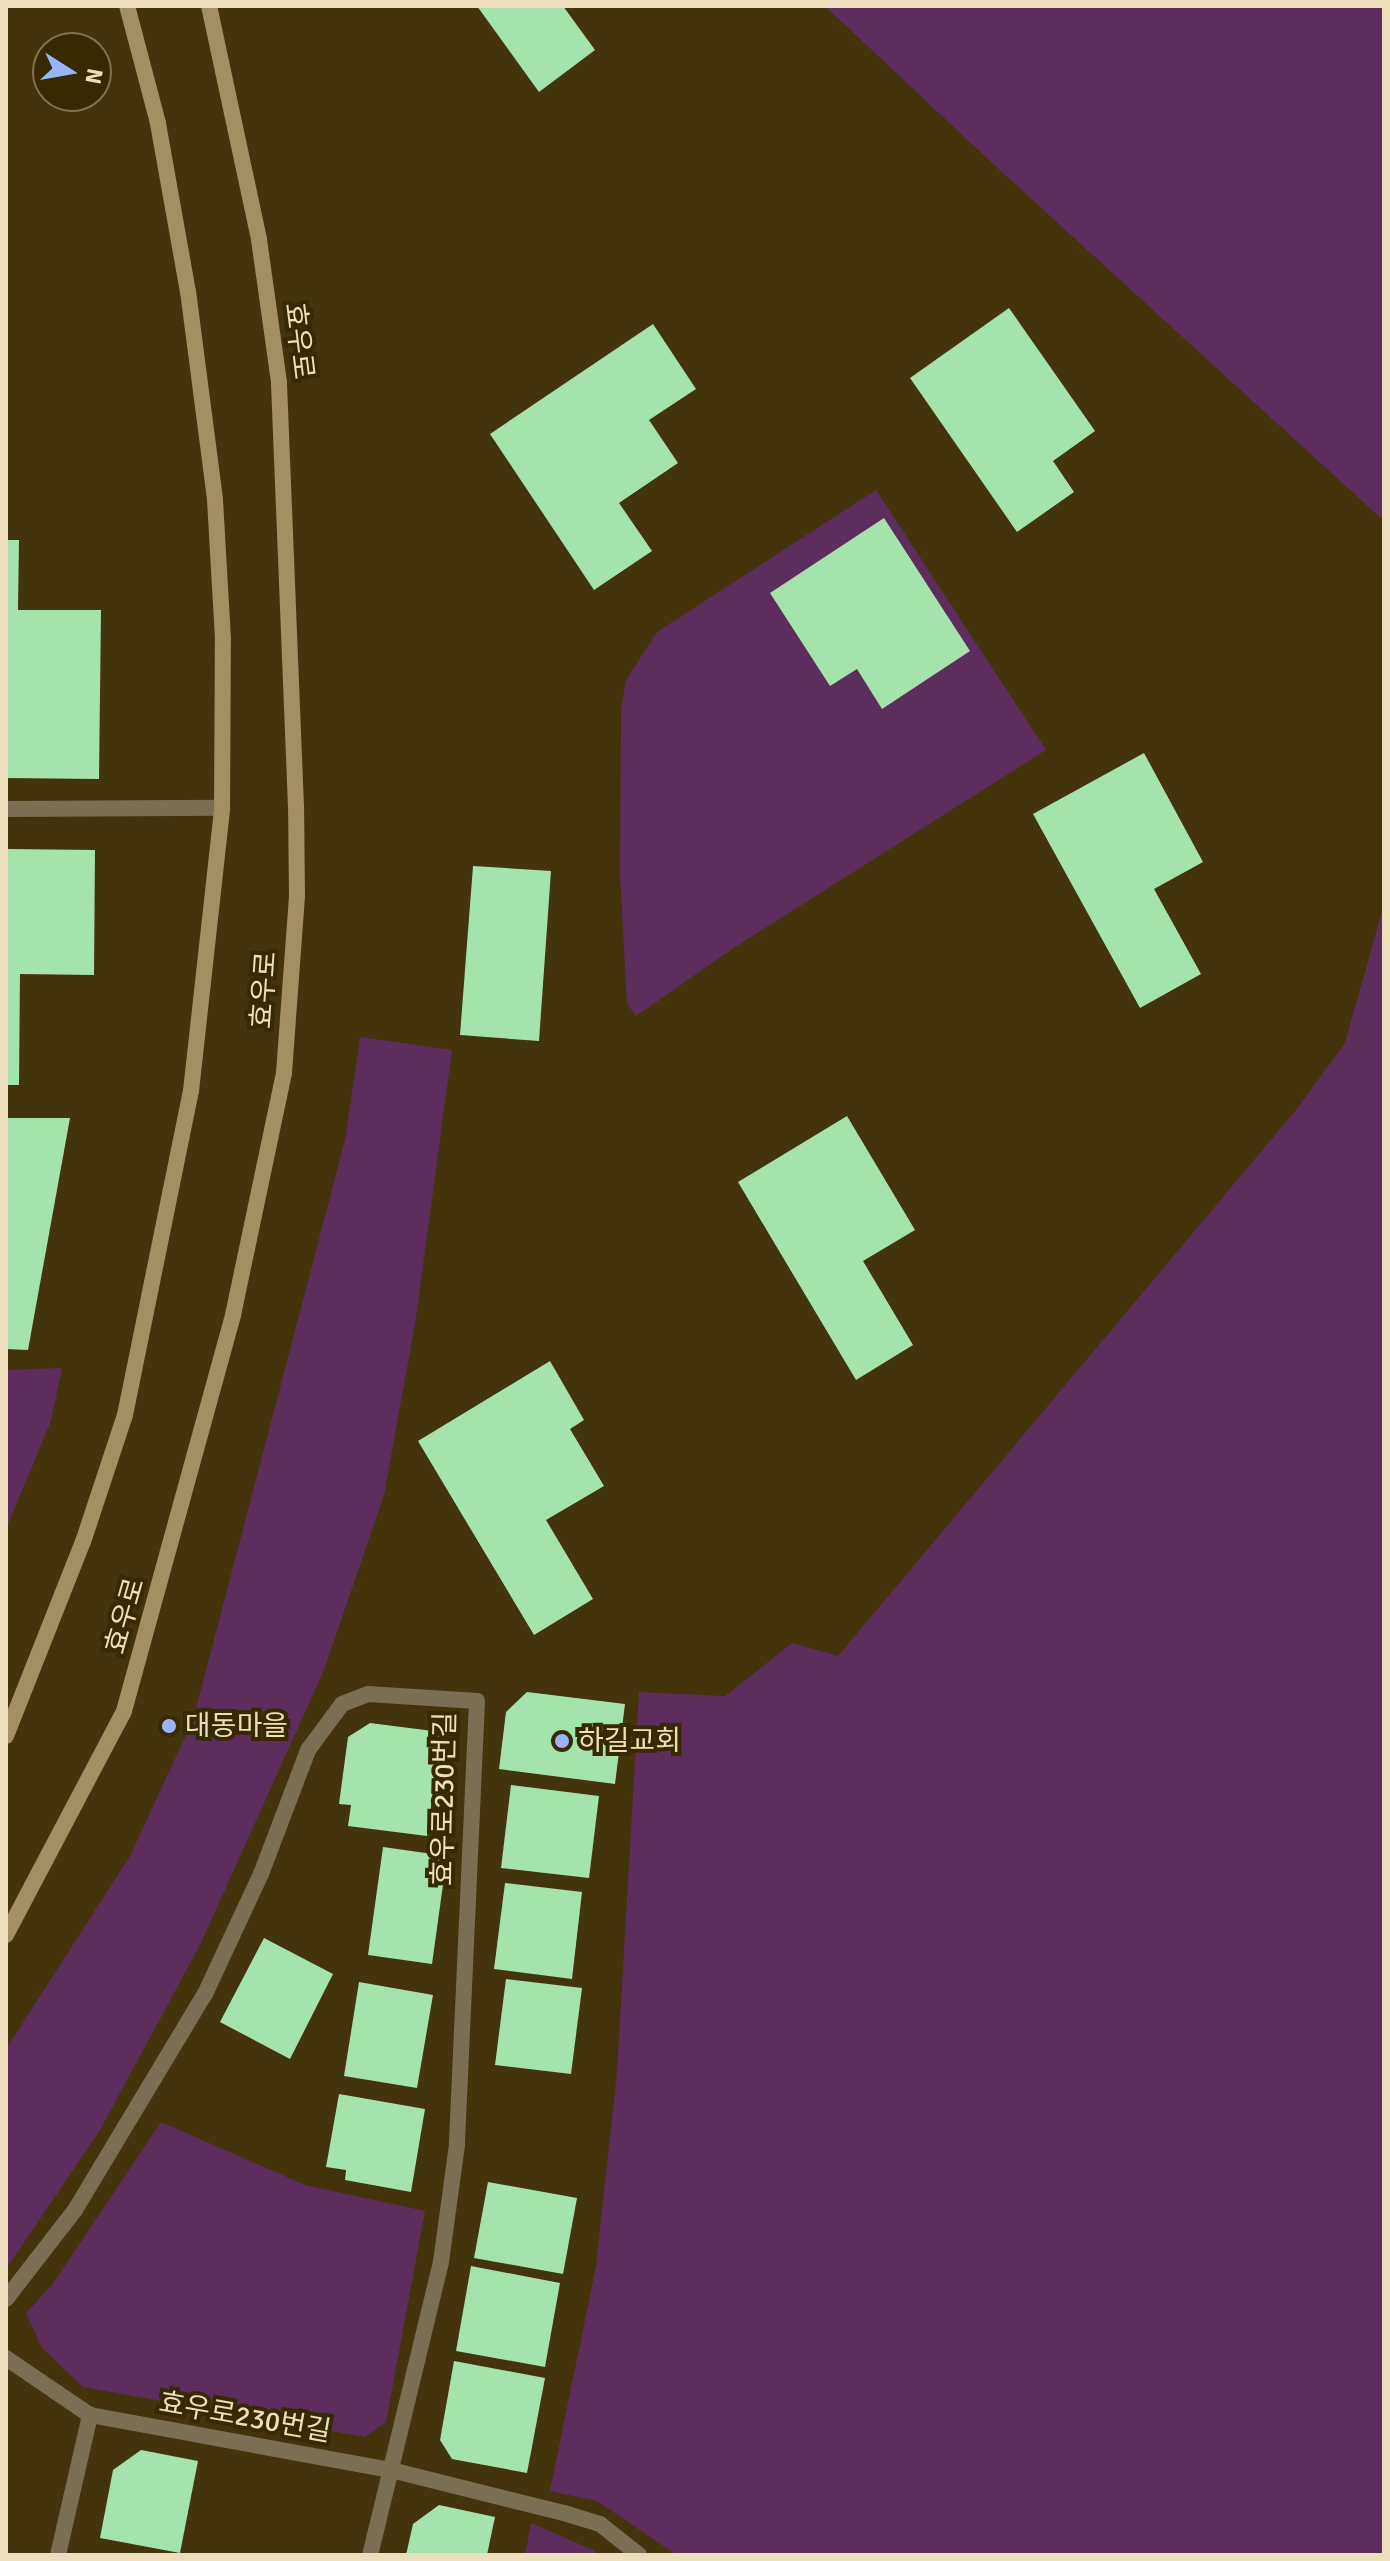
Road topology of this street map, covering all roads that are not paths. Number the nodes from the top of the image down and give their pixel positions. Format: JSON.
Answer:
{"nodes":[{"id":1,"x":127,"y":6,"type":"edge"},
{"id":2,"x":209,"y":6,"type":"edge"},
{"id":3,"x":222,"y":808,"type":"junction"},
{"id":4,"x":6,"y":809,"type":"edge"},
{"id":5,"x":6,"y":1736,"type":"edge"},
{"id":6,"x":6,"y":1935,"type":"edge"},
{"id":7,"x":6,"y":2299,"type":"edge"},
{"id":8,"x":6,"y":2358,"type":"edge"},
{"id":9,"x":90,"y":2415,"type":"junction"},
{"id":10,"x":391,"y":2470,"type":"junction"},
{"id":11,"x":58,"y":2555,"type":"edge"},
{"id":12,"x":370,"y":2555,"type":"edge"},
{"id":13,"x":639,"y":2555,"type":"edge"}],
"edges":[{"from":1,"to":3,"type":"main road"},
{"from":2,"to":6,"type":"main road","name":"효우로"},
{"from":3,"to":4,"type":"street"},
{"from":3,"to":5,"type":"main road"},
{"from":7,"to":10,"type":"street","name":"효우로230번길"},
{"from":8,"to":9,"type":"street","name":"효우로230번길"},
{"from":9,"to":10,"type":"street","name":"효우로230번길"},
{"from":9,"to":11,"type":"street"},
{"from":10,"to":12,"type":"street","name":"효우로230번길"},
{"from":10,"to":13,"type":"street","name":"효우로230번길"}]}
